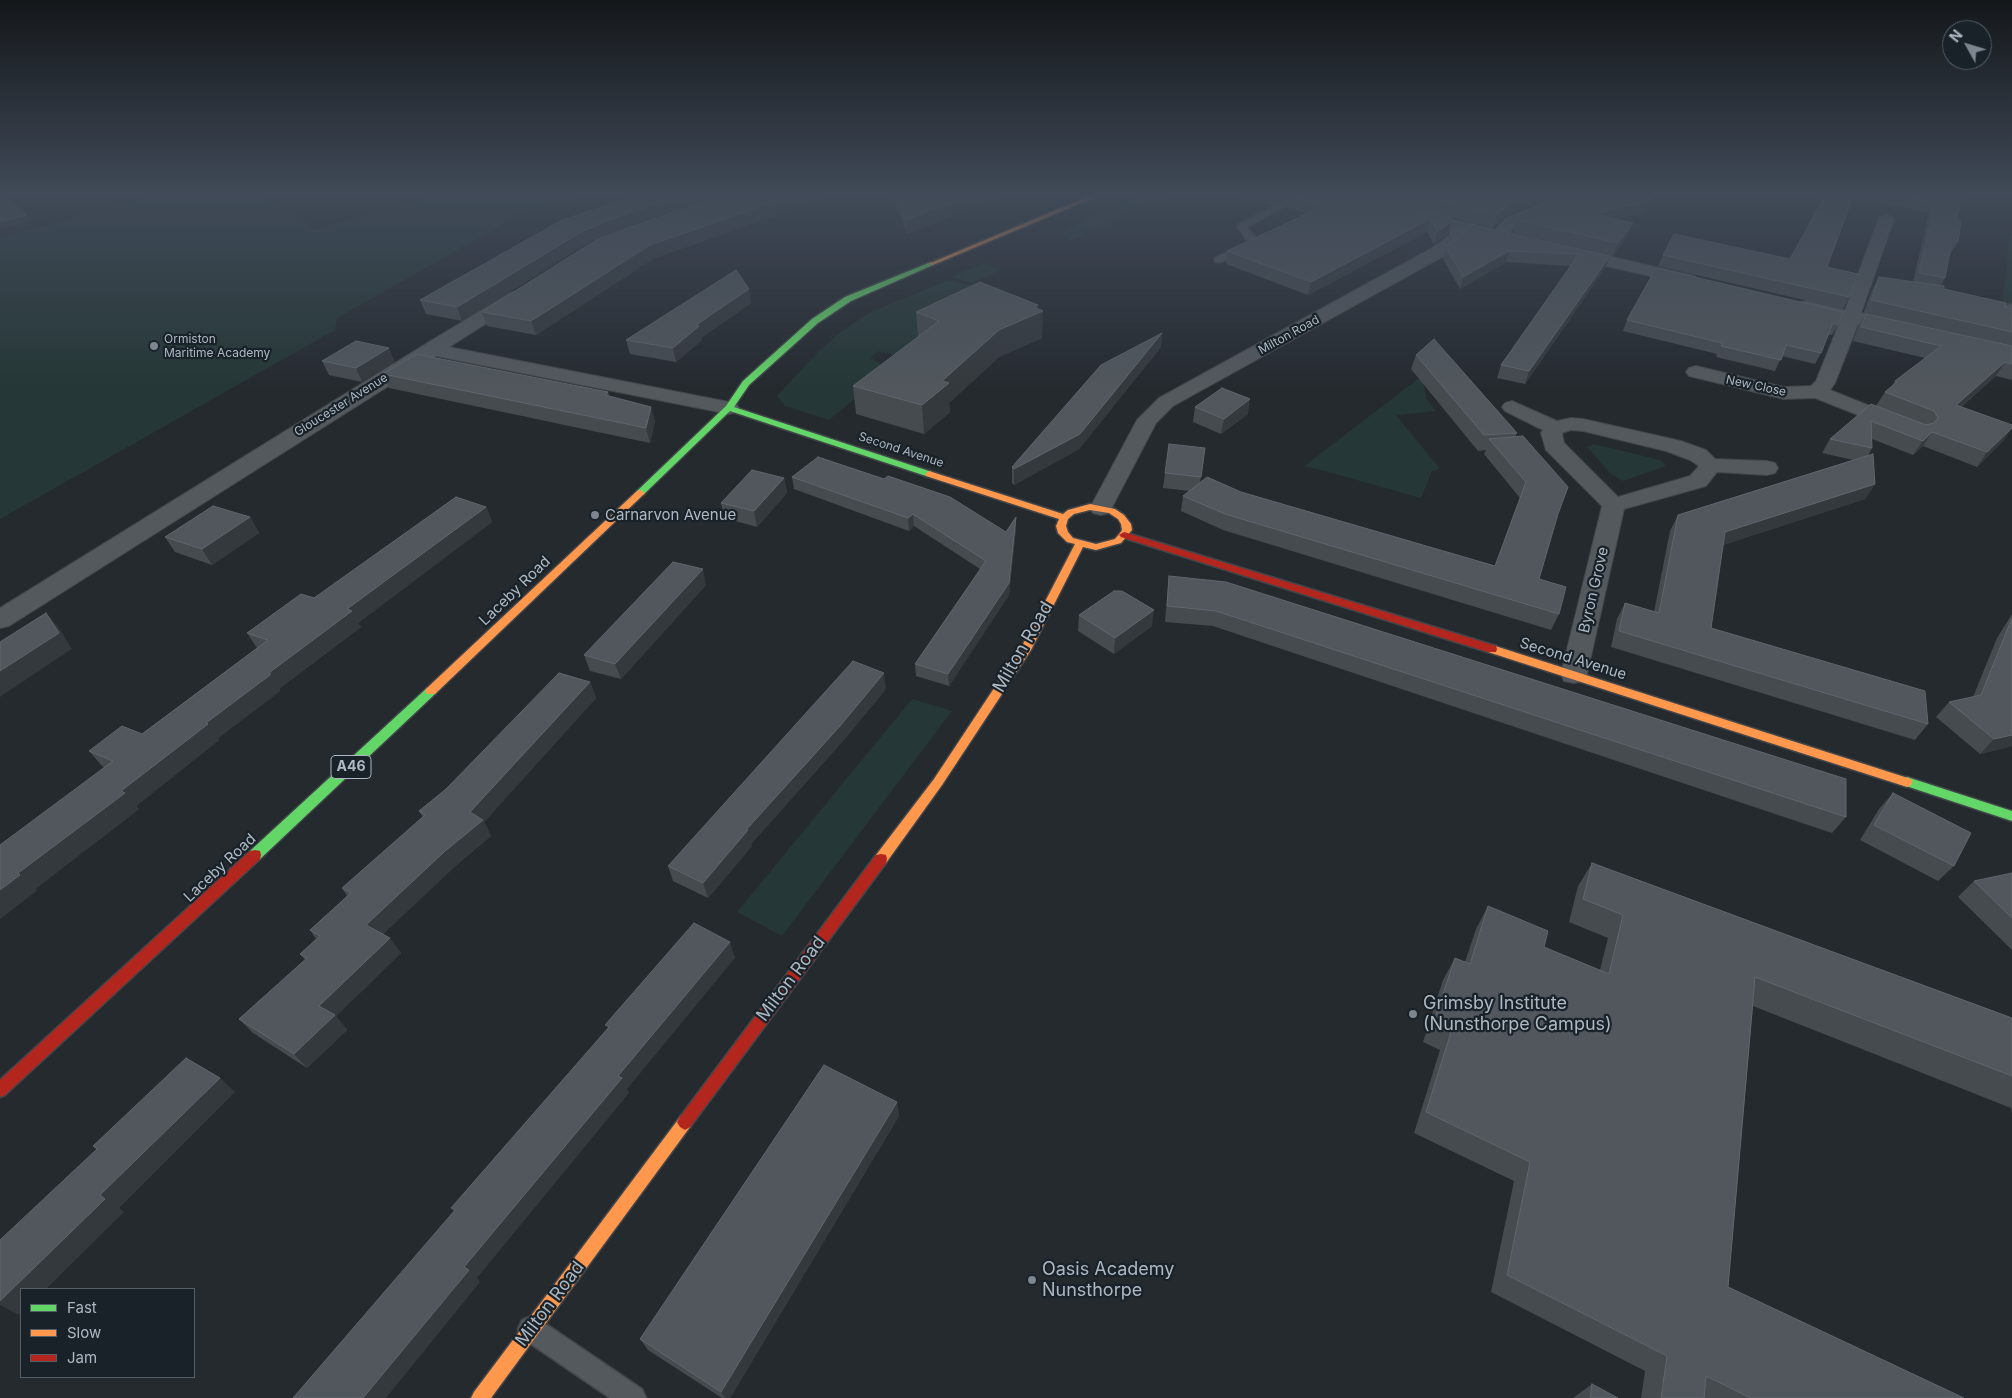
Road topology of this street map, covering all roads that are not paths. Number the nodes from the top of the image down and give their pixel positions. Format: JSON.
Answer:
{"nodes":[{"id":1,"x":943,"y":259,"type":"edge"},
{"id":2,"x":1425,"y":259,"type":"edge"},
{"id":3,"x":1600,"y":259,"type":"edge"},
{"id":4,"x":1874,"y":259,"type":"edge"},
{"id":5,"x":1708,"y":284,"type":"edge"},
{"id":6,"x":528,"y":289,"type":"edge"},
{"id":7,"x":1977,"y":302,"type":"edge"},
{"id":8,"x":1794,"y":304,"type":"edge"},
{"id":9,"x":2012,"y":306,"type":"edge"},
{"id":10,"x":1851,"y":317,"type":"junction"},
{"id":11,"x":1917,"y":332,"type":"edge"},
{"id":12,"x":431,"y":349,"type":"junction"},
{"id":13,"x":1696,"y":372,"type":"dead end"},
{"id":14,"x":1817,"y":392,"type":"junction"},
{"id":15,"x":1512,"y":407,"type":"dead end"},
{"id":16,"x":729,"y":408,"type":"junction"},
{"id":17,"x":1555,"y":428,"type":"junction"},
{"id":18,"x":1917,"y":431,"type":"edge"},
{"id":19,"x":1709,"y":465,"type":"junction"},
{"id":20,"x":1767,"y":468,"type":"dead end"},
{"id":21,"x":1614,"y":505,"type":"junction"},
{"id":22,"x":1101,"y":508,"type":"junction"},
{"id":23,"x":1064,"y":518,"type":"junction"},
{"id":24,"x":1124,"y":536,"type":"junction"},
{"id":25,"x":1080,"y":544,"type":"junction"},
{"id":26,"x":0,"y":620,"type":"edge"},
{"id":27,"x":1574,"y":674,"type":"junction"},
{"id":28,"x":2012,"y":816,"type":"edge"},
{"id":29,"x":0,"y":1090,"type":"edge"},
{"id":30,"x":531,"y":1329,"type":"junction"},
{"id":31,"x":480,"y":1398,"type":"edge"},
{"id":32,"x":633,"y":1398,"type":"edge"}],
"edges":[{"from":1,"to":16,"type":"main road","name":"Laceby Road","number":"A46"},
{"from":2,"to":22,"type":"street","name":"Milton Road"},
{"from":3,"to":5,"type":"street"},
{"from":4,"to":10,"type":"street"},
{"from":6,"to":12,"type":"street","name":"Gloucester Avenue"},
{"from":7,"to":9,"type":"lane"},
{"from":8,"to":10,"type":"street"},
{"from":10,"to":11,"type":"street"},
{"from":10,"to":14,"type":"street"},
{"from":12,"to":16,"type":"street"},
{"from":12,"to":26,"type":"street","name":"Gloucester Avenue"},
{"from":13,"to":14,"type":"street","name":"New Close"},
{"from":14,"to":18,"type":"street","name":"New Close"},
{"from":15,"to":17,"type":"street"},
{"from":16,"to":23,"type":"main road","name":"Second Avenue"},
{"from":16,"to":29,"type":"main road","name":"Laceby Road","number":"A46"},
{"from":17,"to":19,"type":"street"},
{"from":17,"to":21,"type":"street"},
{"from":19,"to":20,"type":"street"},
{"from":19,"to":21,"type":"street"},
{"from":21,"to":27,"type":"street","name":"Byron Grove"},
{"from":22,"to":23,"type":"main road"},
{"from":22,"to":24,"type":"main road"},
{"from":23,"to":25,"type":"main road"},
{"from":24,"to":25,"type":"main road"},
{"from":24,"to":27,"type":"main road","name":"Second Avenue"},
{"from":25,"to":30,"type":"main road","name":"Milton Road"},
{"from":27,"to":28,"type":"main road","name":"Second Avenue"},
{"from":30,"to":31,"type":"main road","name":"Milton Road"},
{"from":30,"to":32,"type":"lane"}]}
